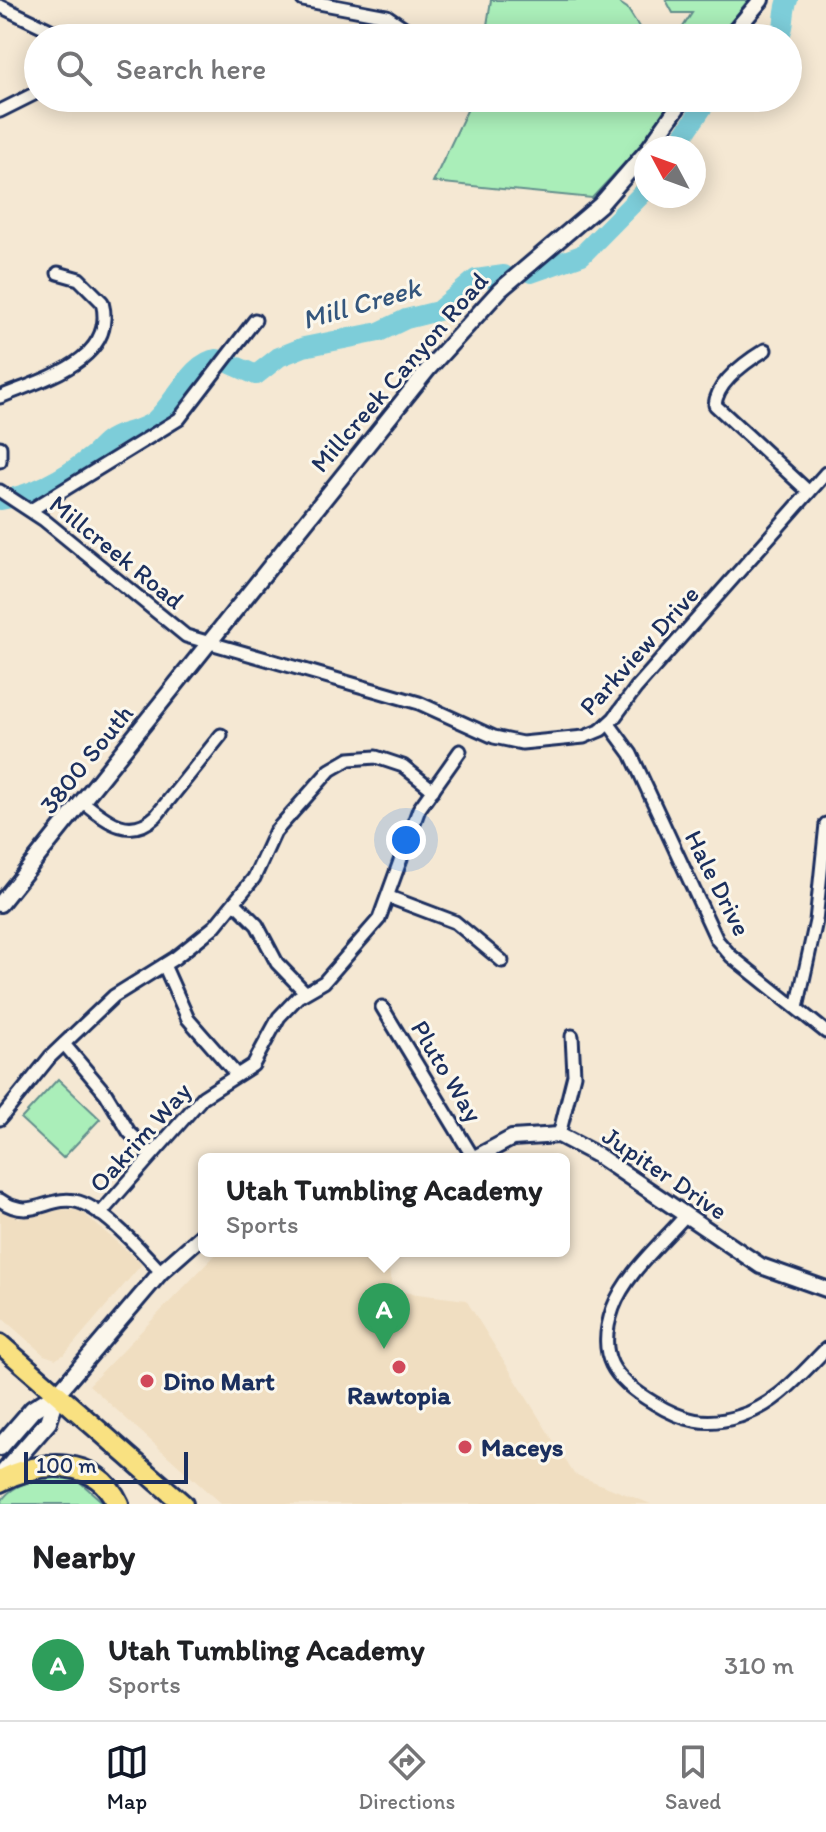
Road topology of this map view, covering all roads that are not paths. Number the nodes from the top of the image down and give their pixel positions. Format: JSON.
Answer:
{"nodes":[{"id":1,"x":303,"y":0,"type":"edge"},
{"id":2,"x":761,"y":0,"type":"edge"},
{"id":3,"x":6,"y":5,"type":"edge"},
{"id":4,"x":41,"y":24,"type":"edge"},
{"id":5,"x":399,"y":24,"type":"edge"},
{"id":6,"x":741,"y":24,"type":"edge"},
{"id":7,"x":24,"y":99,"type":"edge"},
{"id":8,"x":0,"y":111,"type":"edge"},
{"id":9,"x":674,"y":112,"type":"edge"},
{"id":10,"x":658,"y":136,"type":"edge"},
{"id":11,"x":634,"y":166,"type":"edge"},
{"id":12,"x":58,"y":273,"type":"dead end"},
{"id":13,"x":255,"y":320,"type":"dead end"},
{"id":14,"x":765,"y":350,"type":"dead end"},
{"id":15,"x":0,"y":397,"type":"edge"},
{"id":16,"x":0,"y":447,"type":"edge"},
{"id":17,"x":0,"y":461,"type":"edge"},
{"id":18,"x":826,"y":473,"type":"edge"},
{"id":19,"x":2,"y":492,"type":"edge"},
{"id":20,"x":809,"y":492,"type":"junction"},
{"id":21,"x":26,"y":507,"type":"junction"},
{"id":22,"x":208,"y":642,"type":"junction"},
{"id":23,"x":609,"y":724,"type":"junction"},
{"id":24,"x":221,"y":735,"type":"dead end"},
{"id":25,"x":460,"y":751,"type":"dead end"},
{"id":26,"x":433,"y":790,"type":"junction"},
{"id":27,"x":83,"y":802,"type":"junction"},
{"id":28,"x":826,"y":824,"type":"edge"},
{"id":29,"x":389,"y":897,"type":"junction"},
{"id":30,"x":235,"y":903,"type":"junction"},
{"id":31,"x":0,"y":904,"type":"edge"},
{"id":32,"x":502,"y":961,"type":"dead end"},
{"id":33,"x":164,"y":965,"type":"junction"},
{"id":34,"x":305,"y":992,"type":"junction"},
{"id":35,"x":382,"y":1007,"type":"dead end"},
{"id":36,"x":797,"y":1008,"type":"junction"},
{"id":37,"x":826,"y":1032,"type":"edge"},
{"id":38,"x":572,"y":1036,"type":"dead end"},
{"id":39,"x":64,"y":1044,"type":"junction"},
{"id":40,"x":236,"y":1074,"type":"junction"},
{"id":41,"x":0,"y":1119,"type":"edge"},
{"id":42,"x":559,"y":1135,"type":"junction"},
{"id":43,"x":469,"y":1153,"type":"edge"},
{"id":44,"x":484,"y":1153,"type":"edge"},
{"id":45,"x":152,"y":1154,"type":"junction"},
{"id":46,"x":0,"y":1200,"type":"edge"},
{"id":47,"x":100,"y":1214,"type":"junction"},
{"id":48,"x":685,"y":1216,"type":"junction"},
{"id":49,"x":198,"y":1239,"type":"edge"},
{"id":50,"x":161,"y":1272,"type":"junction"},
{"id":51,"x":826,"y":1289,"type":"edge"},
{"id":52,"x":0,"y":1344,"type":"edge"},
{"id":53,"x":826,"y":1349,"type":"edge"},
{"id":54,"x":57,"y":1394,"type":"junction"},
{"id":55,"x":0,"y":1447,"type":"edge"},
{"id":56,"x":0,"y":1479,"type":"edge"},
{"id":57,"x":118,"y":1504,"type":"edge"},
{"id":58,"x":183,"y":1504,"type":"edge"}],
"edges":[{"from":1,"to":5,"type":"street"},
{"from":2,"to":6,"type":"street"},
{"from":3,"to":4,"type":"street"},
{"from":7,"to":8,"type":"street"},
{"from":9,"to":10,"type":"street","name":"Millcreek Canyon Road"},
{"from":11,"to":22,"type":"street","name":"Millcreek Canyon Road"},
{"from":12,"to":15,"type":"street"},
{"from":13,"to":21,"type":"street"},
{"from":14,"to":20,"type":"street"},
{"from":16,"to":17,"type":"street"},
{"from":18,"to":20,"type":"street","name":"Parkview Drive"},
{"from":19,"to":21,"type":"street","name":"Millcreek Road"},
{"from":20,"to":23,"type":"street","name":"Parkview Drive"},
{"from":21,"to":22,"type":"street","name":"Millcreek Road"},
{"from":22,"to":23,"type":"street","name":"Parkview Drive"},
{"from":22,"to":27,"type":"street","name":"3800 South"},
{"from":23,"to":36,"type":"street","name":"Hale Drive"},
{"from":24,"to":27,"type":"street"},
{"from":25,"to":26,"type":"street","name":"Oakrim Way"},
{"from":26,"to":29,"type":"street","name":"Oakrim Way"},
{"from":26,"to":30,"type":"street"},
{"from":27,"to":31,"type":"street","name":"3800 South"},
{"from":28,"to":36,"type":"street"},
{"from":29,"to":32,"type":"street"},
{"from":29,"to":34,"type":"street","name":"Oakrim Way"},
{"from":30,"to":33,"type":"street"},
{"from":30,"to":34,"type":"street"},
{"from":33,"to":39,"type":"street"},
{"from":33,"to":40,"type":"street"},
{"from":34,"to":40,"type":"street","name":"Oakrim Way"},
{"from":35,"to":43,"type":"street","name":"Pluto Way"},
{"from":36,"to":37,"type":"street","name":"Hale Drive"},
{"from":38,"to":42,"type":"street"},
{"from":39,"to":41,"type":"street"},
{"from":39,"to":45,"type":"street"},
{"from":40,"to":45,"type":"street","name":"Oakrim Way"},
{"from":42,"to":44,"type":"street"},
{"from":42,"to":48,"type":"street","name":"Jupiter Drive"},
{"from":45,"to":47,"type":"street","name":"Oakrim Way"},
{"from":46,"to":47,"type":"street"},
{"from":47,"to":50,"type":"street"},
{"from":48,"to":51,"type":"street","name":"Jupiter Drive"},
{"from":48,"to":53,"type":"street"},
{"from":49,"to":50,"type":"street"},
{"from":50,"to":54,"type":"street"},
{"from":52,"to":54,"type":"main road"},
{"from":54,"to":55,"type":"main road"},
{"from":54,"to":56,"type":"main road"},
{"from":54,"to":58,"type":"main road"},
{"from":56,"to":57,"type":"highway"}]}
